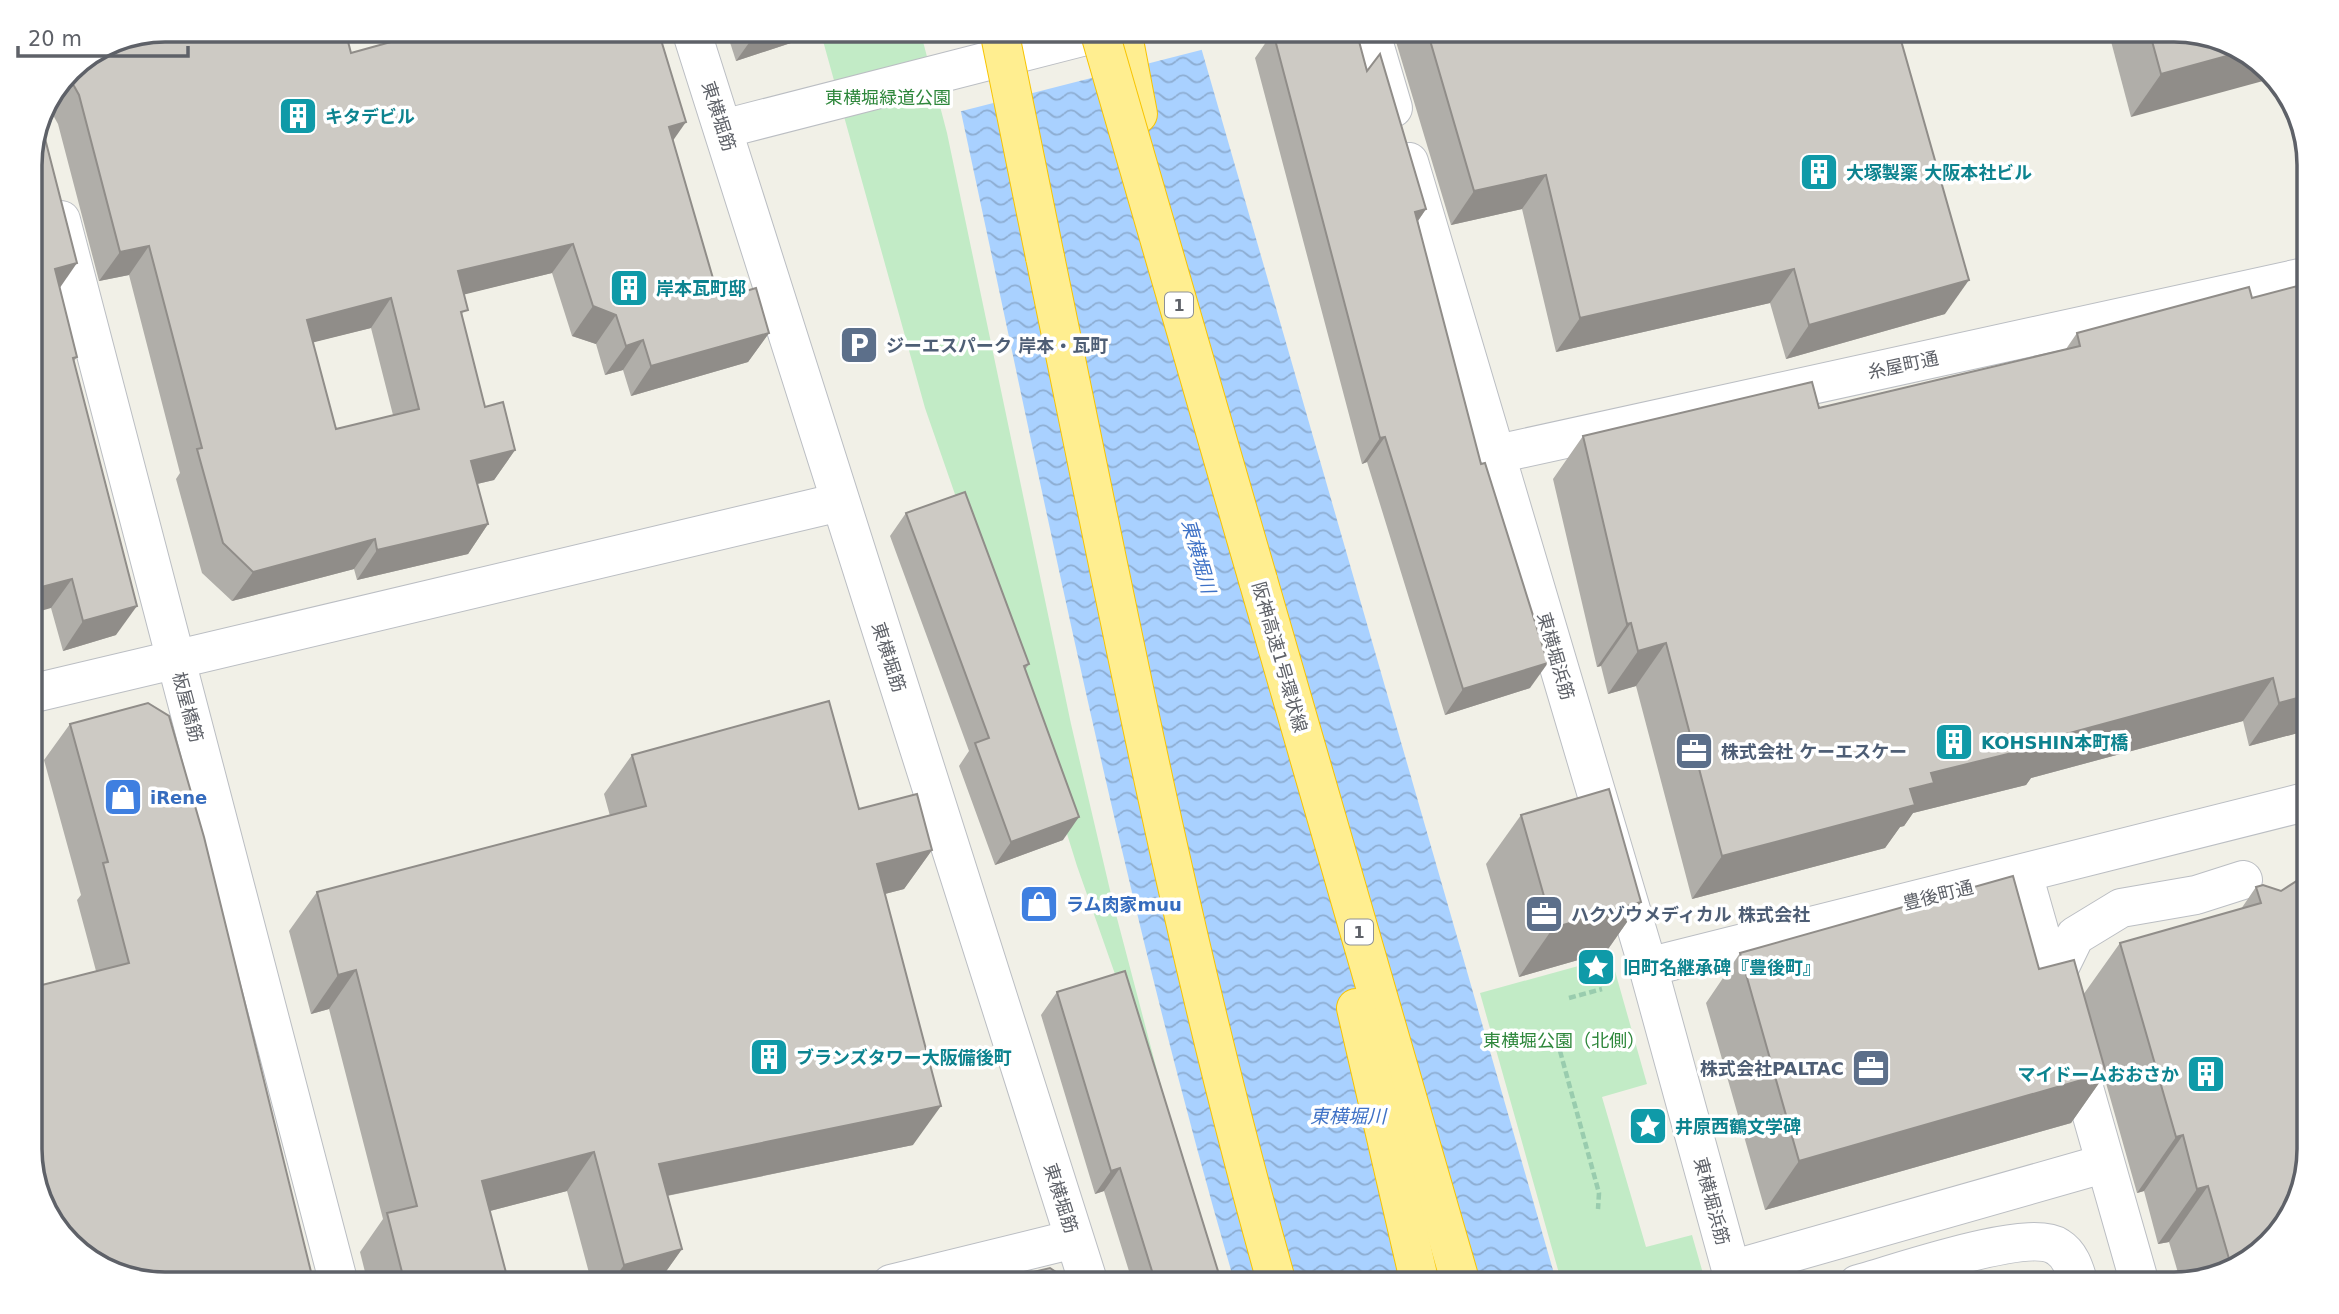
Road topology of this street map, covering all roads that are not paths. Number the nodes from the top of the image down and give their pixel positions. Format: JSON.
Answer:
{"nodes":[{"id":1,"x":695,"y":42,"type":"edge"},
{"id":2,"x":1001,"y":42,"type":"edge"},
{"id":3,"x":1061,"y":42,"type":"edge"},
{"id":4,"x":1103,"y":42,"type":"edge"},
{"id":5,"x":1124,"y":42,"type":"edge"},
{"id":6,"x":1374,"y":42,"type":"edge"},
{"id":7,"x":723,"y":129,"type":"junction"},
{"id":8,"x":51,"y":184,"type":"edge"},
{"id":9,"x":1159,"y":235,"type":"junction"},
{"id":10,"x":2297,"y":279,"type":"edge"},
{"id":11,"x":1497,"y":454,"type":"junction"},
{"id":12,"x":840,"y":502,"type":"junction"},
{"id":13,"x":1258,"y":580,"type":"junction"},
{"id":14,"x":175,"y":657,"type":"junction"},
{"id":15,"x":42,"y":691,"type":"edge"},
{"id":16,"x":2297,"y":805,"type":"edge"},
{"id":17,"x":2023,"y":874,"type":"junction"},
{"id":18,"x":2256,"y":898,"type":"edge"},
{"id":19,"x":1648,"y":967,"type":"junction"},
{"id":20,"x":2054,"y":979,"type":"junction"},
{"id":21,"x":2103,"y":1164,"type":"junction"},
{"id":22,"x":1074,"y":1239,"type":"junction"},
{"id":23,"x":336,"y":1272,"type":"edge"},
{"id":24,"x":940,"y":1272,"type":"edge"},
{"id":25,"x":1085,"y":1272,"type":"edge"},
{"id":26,"x":1274,"y":1272,"type":"edge"},
{"id":27,"x":1417,"y":1272,"type":"edge"},
{"id":28,"x":1458,"y":1272,"type":"edge"},
{"id":29,"x":1732,"y":1272,"type":"edge"},
{"id":30,"x":1749,"y":1272,"type":"edge"},
{"id":31,"x":1902,"y":1272,"type":"edge"},
{"id":32,"x":2076,"y":1272,"type":"edge"},
{"id":33,"x":2136,"y":1272,"type":"edge"}],
"edges":[{"from":1,"to":7,"type":"street","name":"東横堀筋"},
{"from":2,"to":26,"type":"highway","bridge":true},
{"from":3,"to":7,"type":"street","bridge":true},
{"from":4,"to":9,"type":"highway","name":"阪神高速1号環状線","number":"1","bridge":true},
{"from":5,"to":9,"type":"highway","bridge":true},
{"from":6,"to":11,"type":"street","name":"東横堀浜筋"},
{"from":7,"to":12,"type":"street","name":"東横堀筋"},
{"from":8,"to":14,"type":"street","name":"板屋橋筋"},
{"from":9,"to":13,"type":"highway","name":"阪神高速1号環状線","number":"1","bridge":true},
{"from":10,"to":11,"type":"street","name":"糸屋町通"},
{"from":11,"to":19,"type":"street","name":"東横堀浜筋"},
{"from":12,"to":14,"type":"street"},
{"from":12,"to":22,"type":"street","name":"東横堀筋"},
{"from":13,"to":27,"type":"highway"},
{"from":13,"to":28,"type":"highway","name":"阪神高速1号環状線","number":"1"},
{"from":14,"to":15,"type":"street"},
{"from":14,"to":23,"type":"street","name":"板屋橋筋"},
{"from":16,"to":17,"type":"street","name":"豊後町通"},
{"from":17,"to":19,"type":"street","name":"豊後町通"},
{"from":17,"to":20,"type":"street"},
{"from":18,"to":20,"type":"street"},
{"from":19,"to":29,"type":"street","name":"東横堀浜筋"},
{"from":20,"to":21,"type":"street"},
{"from":21,"to":30,"type":"street"},
{"from":21,"to":33,"type":"street"},
{"from":22,"to":24,"type":"street"},
{"from":22,"to":25,"type":"street","name":"東横堀筋"},
{"from":31,"to":32,"type":"street"}]}
